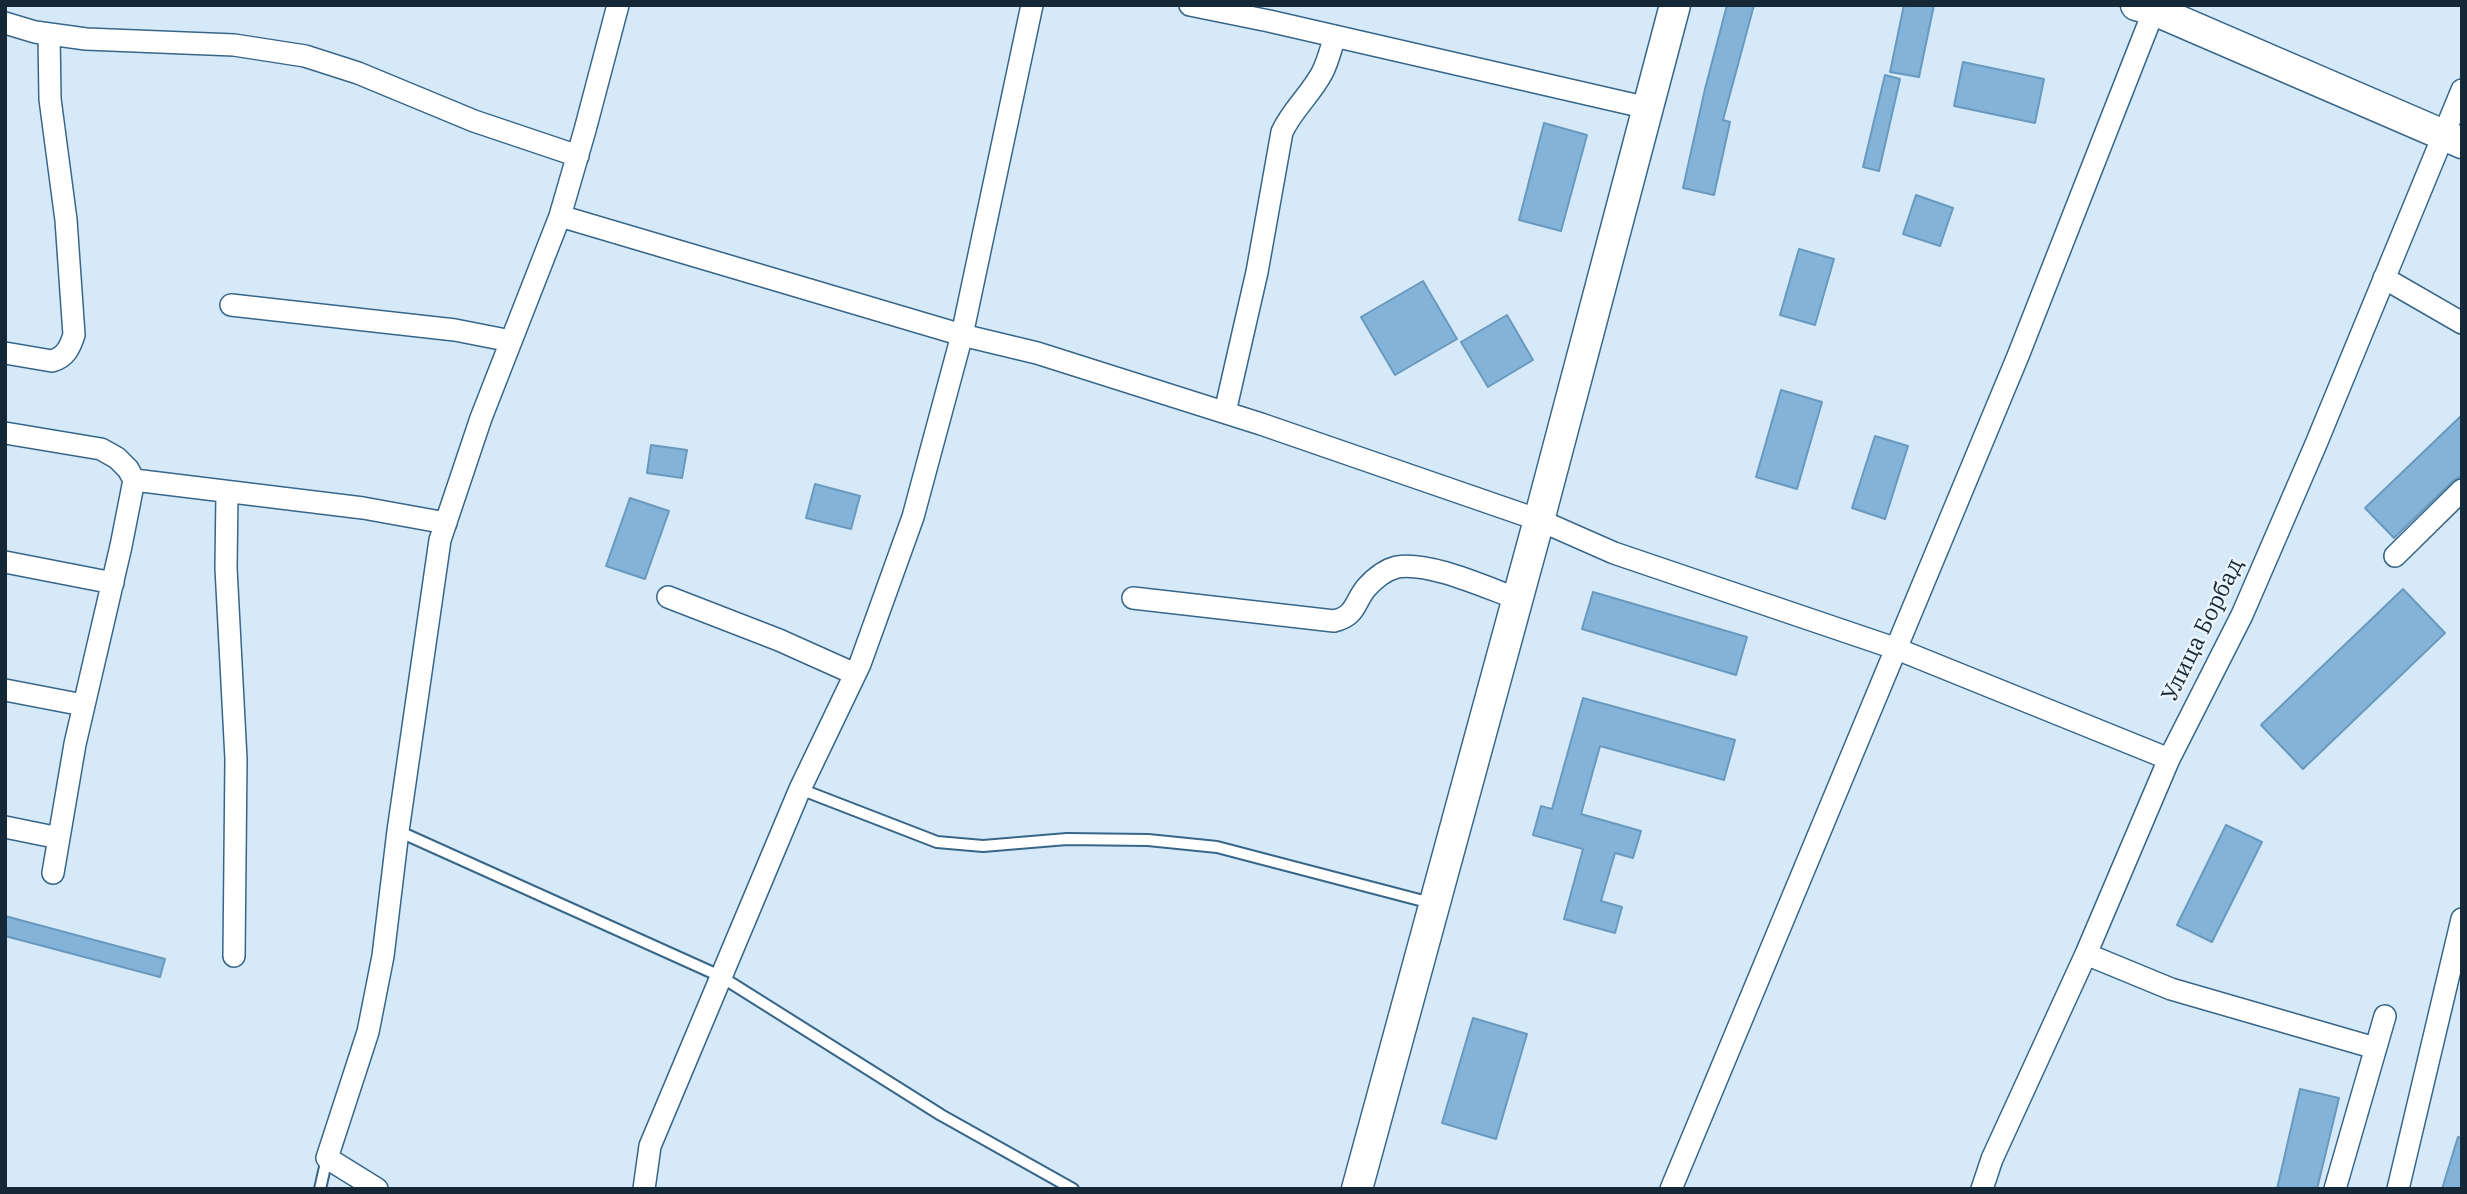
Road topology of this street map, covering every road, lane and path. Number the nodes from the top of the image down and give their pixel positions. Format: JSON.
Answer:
{"nodes":[{"id":1,"x":618,"y":5,"type":"edge"},
{"id":2,"x":1032,"y":5,"type":"edge"},
{"id":3,"x":1190,"y":5,"type":"edge"},
{"id":4,"x":1675,"y":5,"type":"edge"},
{"id":5,"x":2149,"y":7,"type":"edge"},
{"id":6,"x":5,"y":23,"type":"edge"},
{"id":7,"x":48,"y":34,"type":"junction"},
{"id":8,"x":1335,"y":36,"type":"junction"},
{"id":9,"x":2462,"y":90,"type":"edge"},
{"id":10,"x":1648,"y":108,"type":"junction"},
{"id":11,"x":2452,"y":139,"type":"edge"},
{"id":12,"x":578,"y":156,"type":"junction"},
{"id":13,"x":560,"y":216,"type":"junction"},
{"id":14,"x":2384,"y":278,"type":"junction"},
{"id":15,"x":231,"y":305,"type":"dead end"},
{"id":16,"x":2462,"y":323,"type":"edge"},
{"id":17,"x":962,"y":335,"type":"junction"},
{"id":18,"x":511,"y":341,"type":"junction"},
{"id":19,"x":5,"y":353,"type":"edge"},
{"id":20,"x":1225,"y":412,"type":"junction"},
{"id":21,"x":5,"y":433,"type":"edge"},
{"id":22,"x":134,"y":480,"type":"junction"},
{"id":23,"x":2462,"y":490,"type":"edge"},
{"id":24,"x":227,"y":492,"type":"junction"},
{"id":25,"x":1539,"y":520,"type":"junction"},
{"id":26,"x":446,"y":523,"type":"junction"},
{"id":27,"x":2395,"y":556,"type":"dead end"},
{"id":28,"x":5,"y":562,"type":"edge"},
{"id":29,"x":113,"y":583,"type":"junction"},
{"id":30,"x":668,"y":597,"type":"dead end"},
{"id":31,"x":1133,"y":598,"type":"dead end"},
{"id":32,"x":1518,"y":599,"type":"junction"},
{"id":33,"x":1897,"y":649,"type":"junction"},
{"id":34,"x":855,"y":674,"type":"junction"},
{"id":35,"x":5,"y":690,"type":"edge"},
{"id":36,"x":83,"y":705,"type":"junction"},
{"id":37,"x":2169,"y":759,"type":"junction"},
{"id":38,"x":800,"y":789,"type":"junction"},
{"id":39,"x":5,"y":827,"type":"edge"},
{"id":40,"x":398,"y":831,"type":"junction"},
{"id":41,"x":59,"y":838,"type":"junction"},
{"id":42,"x":53,"y":873,"type":"dead end"},
{"id":43,"x":1434,"y":904,"type":"junction"},
{"id":44,"x":2462,"y":919,"type":"edge"},
{"id":45,"x":2086,"y":954,"type":"junction"},
{"id":46,"x":234,"y":956,"type":"dead end"},
{"id":47,"x":720,"y":976,"type":"junction"},
{"id":48,"x":2385,"y":1016,"type":"dead end"},
{"id":49,"x":2375,"y":1048,"type":"junction"},
{"id":50,"x":327,"y":1158,"type":"junction"},
{"id":51,"x":320,"y":1189,"type":"edge"},
{"id":52,"x":377,"y":1189,"type":"edge"},
{"id":53,"x":644,"y":1189,"type":"edge"},
{"id":54,"x":1073,"y":1189,"type":"edge"},
{"id":55,"x":1357,"y":1189,"type":"edge"},
{"id":56,"x":1671,"y":1189,"type":"edge"},
{"id":57,"x":1982,"y":1189,"type":"edge"},
{"id":58,"x":2335,"y":1189,"type":"edge"},
{"id":59,"x":2399,"y":1189,"type":"edge"}],
"edges":[{"from":1,"to":12,"type":"street"},
{"from":2,"to":17,"type":"street"},
{"from":3,"to":8,"type":"street"},
{"from":4,"to":10,"type":"street"},
{"from":5,"to":11,"type":"street"},
{"from":5,"to":33,"type":"street"},
{"from":6,"to":7,"type":"street"},
{"from":7,"to":12,"type":"street"},
{"from":7,"to":19,"type":"street"},
{"from":8,"to":10,"type":"street"},
{"from":8,"to":20,"type":"street"},
{"from":9,"to":11,"type":"street","name":"Улица Борбад"},
{"from":10,"to":25,"type":"street"},
{"from":11,"to":14,"type":"street","name":"Улица Борбад"},
{"from":12,"to":13,"type":"street"},
{"from":13,"to":17,"type":"street"},
{"from":13,"to":18,"type":"street"},
{"from":14,"to":16,"type":"street"},
{"from":14,"to":37,"type":"street","name":"Улица Борбад"},
{"from":15,"to":18,"type":"street"},
{"from":17,"to":20,"type":"street"},
{"from":17,"to":34,"type":"street"},
{"from":18,"to":26,"type":"street"},
{"from":20,"to":25,"type":"street"},
{"from":21,"to":22,"type":"street"},
{"from":22,"to":24,"type":"street"},
{"from":22,"to":29,"type":"street"},
{"from":23,"to":27,"type":"street"},
{"from":24,"to":26,"type":"street"},
{"from":24,"to":46,"type":"street"},
{"from":25,"to":32,"type":"street"},
{"from":25,"to":33,"type":"street"},
{"from":26,"to":40,"type":"street"},
{"from":28,"to":29,"type":"street"},
{"from":29,"to":36,"type":"street"},
{"from":30,"to":34,"type":"street"},
{"from":31,"to":32,"type":"street"},
{"from":32,"to":43,"type":"street"},
{"from":33,"to":37,"type":"street"},
{"from":33,"to":56,"type":"street"},
{"from":34,"to":38,"type":"street"},
{"from":35,"to":36,"type":"street"},
{"from":36,"to":41,"type":"street"},
{"from":37,"to":45,"type":"street","name":"Улица Борбад"},
{"from":38,"to":43,"type":"lane"},
{"from":38,"to":47,"type":"street"},
{"from":39,"to":41,"type":"street"},
{"from":40,"to":47,"type":"lane"},
{"from":40,"to":50,"type":"street"},
{"from":41,"to":42,"type":"street"},
{"from":43,"to":55,"type":"street"},
{"from":44,"to":59,"type":"street"},
{"from":45,"to":49,"type":"street"},
{"from":45,"to":57,"type":"street","name":"Улица Борбад"},
{"from":47,"to":53,"type":"street"},
{"from":47,"to":54,"type":"lane"},
{"from":48,"to":49,"type":"street"},
{"from":49,"to":58,"type":"street"},
{"from":50,"to":51,"type":"lane"},
{"from":50,"to":52,"type":"street"}]}
